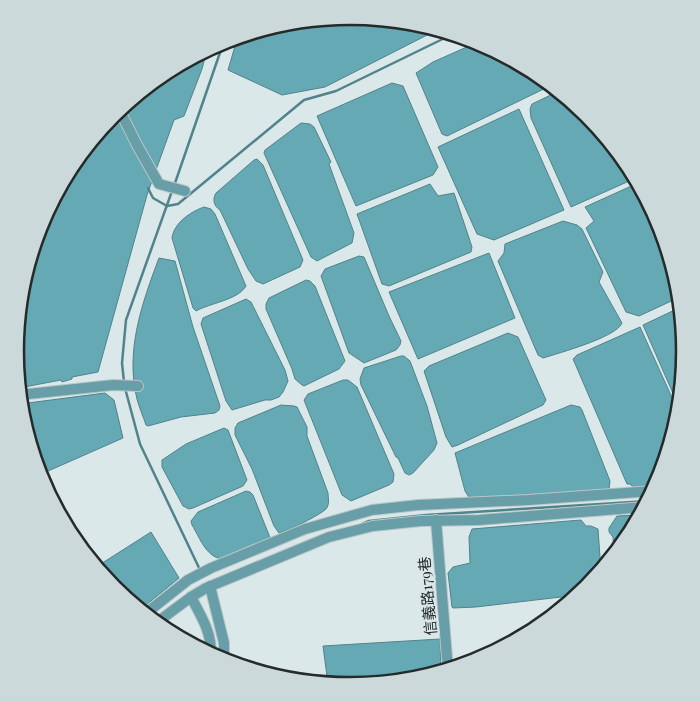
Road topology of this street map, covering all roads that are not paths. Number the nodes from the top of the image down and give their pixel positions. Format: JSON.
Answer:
{"nodes":[{"id":1,"x":123,"y":117,"type":"edge"},
{"id":2,"x":186,"y":191,"type":"dead end"},
{"id":3,"x":131,"y":385,"type":"dead end"},
{"id":4,"x":27,"y":394,"type":"edge"},
{"id":5,"x":644,"y":492,"type":"edge"},
{"id":6,"x":636,"y":508,"type":"edge"},
{"id":7,"x":436,"y":520,"type":"junction"},
{"id":8,"x":208,"y":587,"type":"junction"},
{"id":9,"x":194,"y":595,"type":"junction"},
{"id":10,"x":151,"y":610,"type":"edge"},
{"id":11,"x":163,"y":618,"type":"edge"},
{"id":12,"x":211,"y":646,"type":"edge"},
{"id":13,"x":224,"y":652,"type":"edge"},
{"id":14,"x":447,"y":662,"type":"edge"}],
"edges":[{"from":1,"to":2,"type":"street"},
{"from":3,"to":4,"type":"street"},
{"from":5,"to":10,"type":"street"},
{"from":6,"to":7,"type":"street"},
{"from":7,"to":8,"type":"street"},
{"from":7,"to":14,"type":"street","name":"信義路179巷"},
{"from":8,"to":9,"type":"street"},
{"from":8,"to":13,"type":"street"},
{"from":9,"to":11,"type":"street"},
{"from":9,"to":12,"type":"street"}]}
